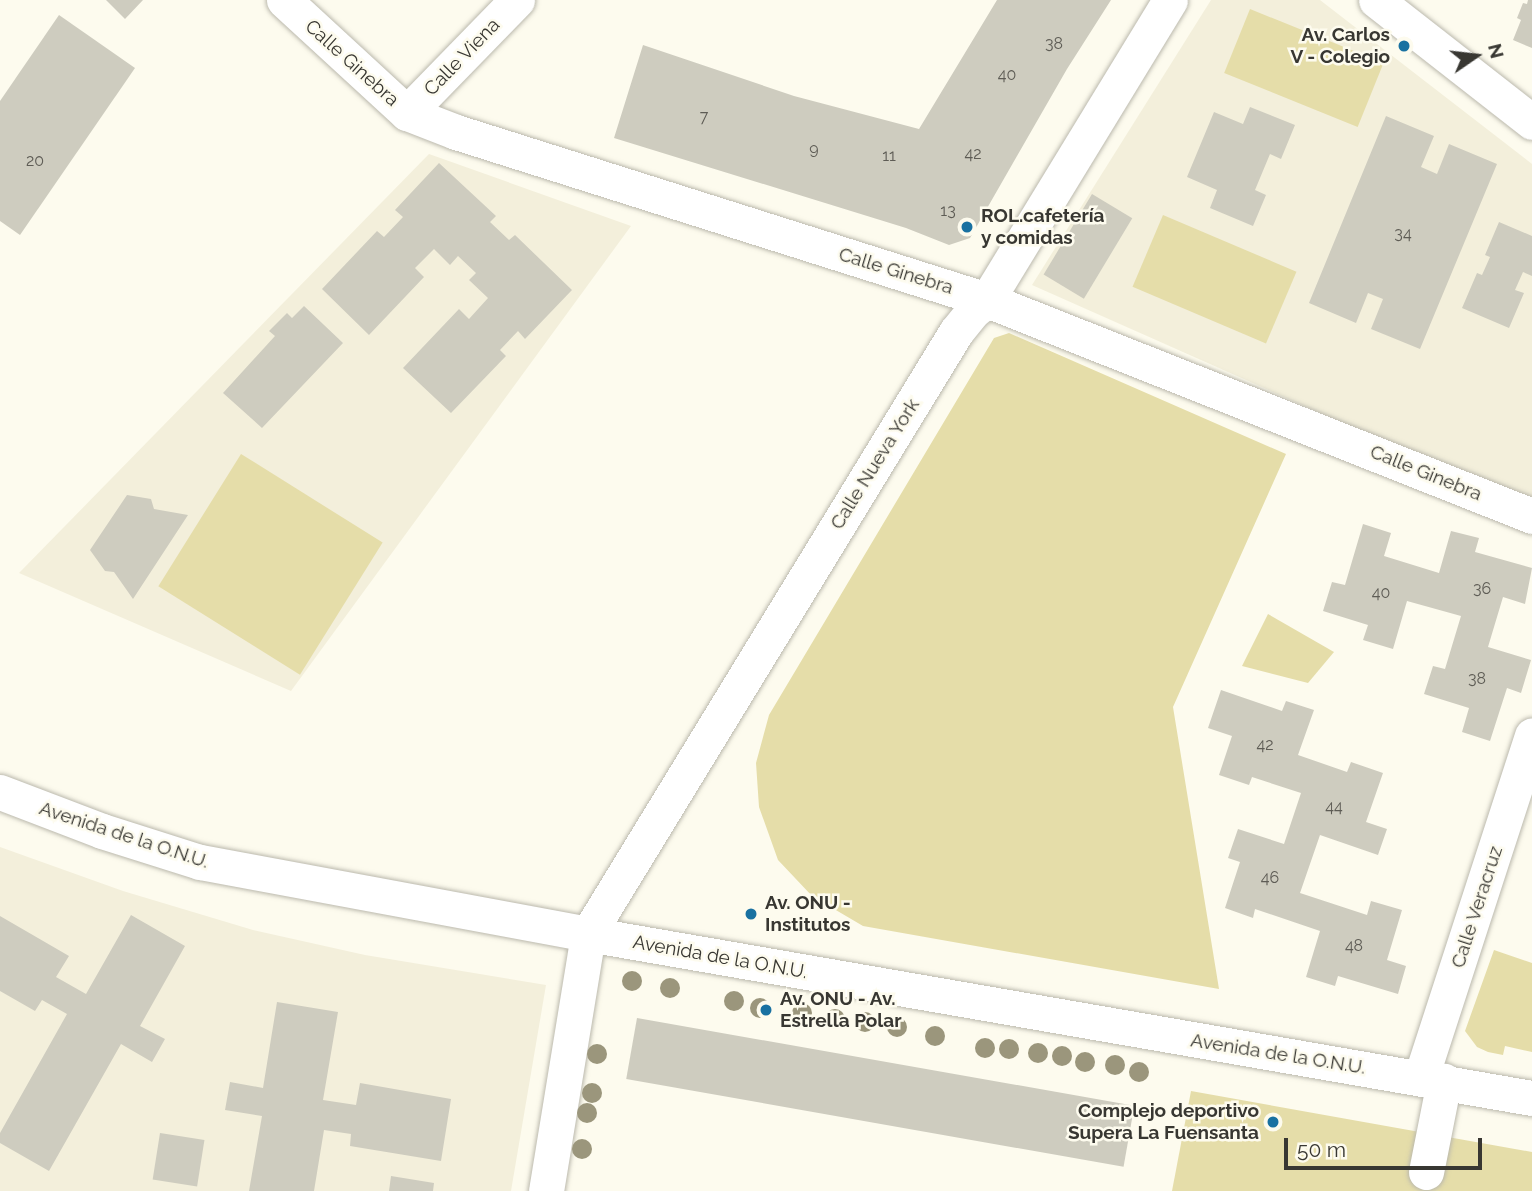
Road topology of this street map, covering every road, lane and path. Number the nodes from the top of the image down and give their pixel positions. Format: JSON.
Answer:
{"nodes":[{"id":1,"x":284,"y":0,"type":"edge"},
{"id":2,"x":517,"y":0,"type":"edge"},
{"id":3,"x":1170,"y":0,"type":"edge"},
{"id":4,"x":1376,"y":0,"type":"edge"},
{"id":5,"x":407,"y":113,"type":"junction"},
{"id":6,"x":1532,"y":122,"type":"edge"},
{"id":7,"x":988,"y":300,"type":"junction"},
{"id":8,"x":1532,"y":516,"type":"edge"},
{"id":9,"x":1532,"y":736,"type":"edge"},
{"id":10,"x":0,"y":792,"type":"edge"},
{"id":11,"x":588,"y":934,"type":"junction"},
{"id":12,"x":1433,"y":1079,"type":"junction"},
{"id":13,"x":1532,"y":1098,"type":"edge"},
{"id":14,"x":1426,"y":1172,"type":"dead end"},
{"id":15,"x":546,"y":1191,"type":"edge"}],
"edges":[{"from":1,"to":5,"type":"street","name":"Calle Ginebra"},
{"from":2,"to":5,"type":"street","name":"Calle Viena"},
{"from":3,"to":7,"type":"street","name":"Calle Nueva York"},
{"from":4,"to":6,"type":"street"},
{"from":5,"to":7,"type":"street","name":"Calle Ginebra"},
{"from":7,"to":8,"type":"street","name":"Calle Ginebra"},
{"from":7,"to":11,"type":"street","name":"Calle Nueva York"},
{"from":9,"to":12,"type":"street","name":"Calle Veracruz"},
{"from":10,"to":11,"type":"street","name":"Avenida de la O.N.U."},
{"from":11,"to":12,"type":"street","name":"Avenida de la O.N.U."},
{"from":11,"to":15,"type":"street"},
{"from":12,"to":13,"type":"street","name":"Avenida de la O.N.U."},
{"from":12,"to":14,"type":"street","name":"Calle Veracruz"}]}
